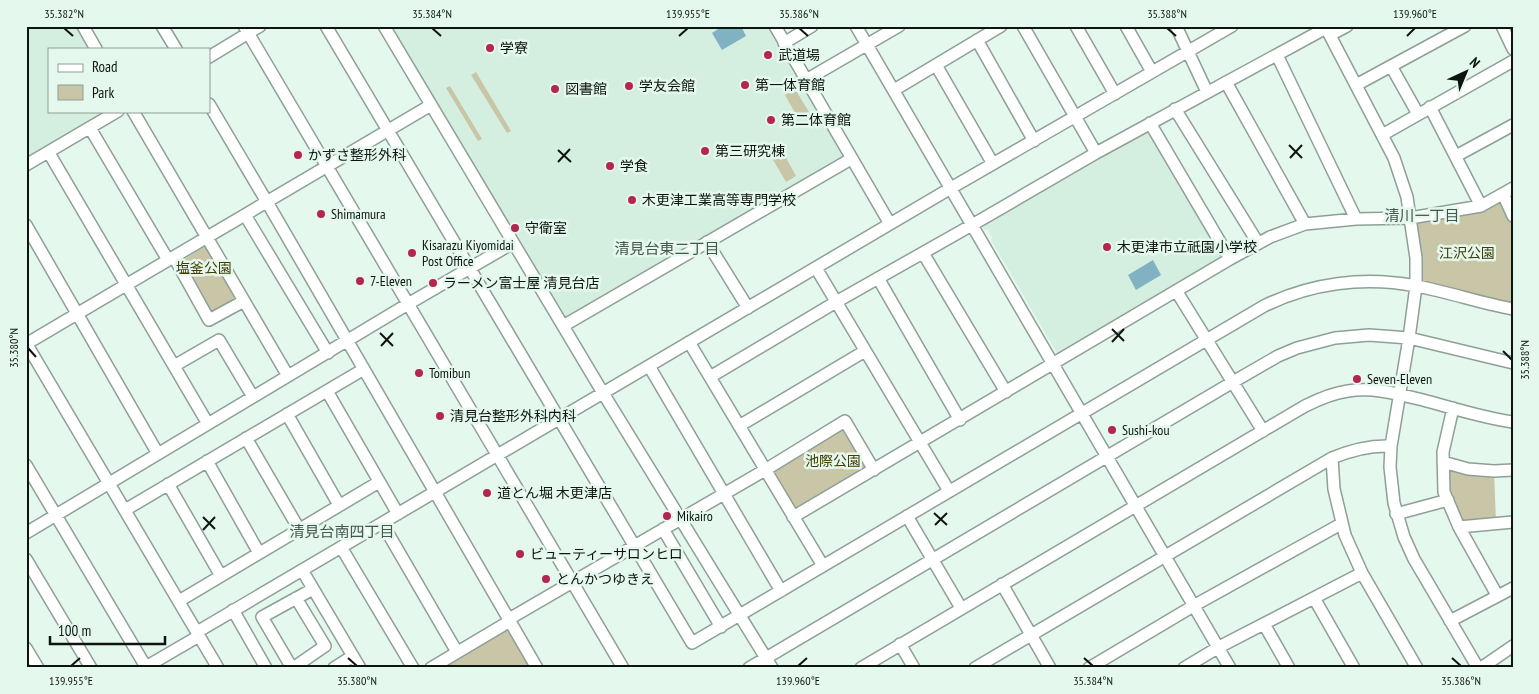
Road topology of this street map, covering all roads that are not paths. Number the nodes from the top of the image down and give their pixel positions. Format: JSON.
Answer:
{"nodes":[{"id":1,"x":83,"y":26,"type":"edge"},
{"id":2,"x":162,"y":26,"type":"edge"},
{"id":3,"x":260,"y":26,"type":"edge"},
{"id":4,"x":326,"y":26,"type":"edge"},
{"id":5,"x":384,"y":26,"type":"edge"},
{"id":6,"x":775,"y":26,"type":"edge"},
{"id":7,"x":812,"y":26,"type":"edge"},
{"id":8,"x":856,"y":26,"type":"edge"},
{"id":9,"x":899,"y":26,"type":"edge"},
{"id":10,"x":1001,"y":26,"type":"edge"},
{"id":11,"x":1023,"y":26,"type":"edge"},
{"id":12,"x":1076,"y":26,"type":"edge"},
{"id":13,"x":1126,"y":26,"type":"edge"},
{"id":14,"x":1176,"y":26,"type":"edge"},
{"id":15,"x":1347,"y":26,"type":"edge"},
{"id":16,"x":1465,"y":26,"type":"edge"},
{"id":17,"x":1502,"y":26,"type":"edge"},
{"id":18,"x":1226,"y":28,"type":"edge"},
{"id":19,"x":246,"y":30,"type":"edge"},
{"id":20,"x":1327,"y":30,"type":"edge"},
{"id":21,"x":977,"y":40,"type":"junction"},
{"id":22,"x":784,"y":43,"type":"junction"},
{"id":23,"x":867,"y":45,"type":"junction"},
{"id":24,"x":95,"y":48,"type":"edge"},
{"id":25,"x":175,"y":48,"type":"edge"},
{"id":26,"x":1513,"y":49,"type":"edge"},
{"id":27,"x":1188,"y":52,"type":"junction"},
{"id":28,"x":1277,"y":55,"type":"junction"},
{"id":29,"x":210,"y":56,"type":"edge"},
{"id":30,"x":1513,"y":62,"type":"edge"},
{"id":31,"x":936,"y":65,"type":"junction"},
{"id":32,"x":1391,"y":66,"type":"junction"},
{"id":33,"x":1152,"y":72,"type":"junction"},
{"id":34,"x":806,"y":80,"type":"junction"},
{"id":35,"x":1226,"y":82,"type":"junction"},
{"id":36,"x":1356,"y":85,"type":"junction"},
{"id":37,"x":894,"y":90,"type":"junction"},
{"id":38,"x":1207,"y":92,"type":"junction"},
{"id":39,"x":1115,"y":94,"type":"junction"},
{"id":40,"x":431,"y":105,"type":"junction"},
{"id":41,"x":210,"y":106,"type":"edge"},
{"id":42,"x":1430,"y":108,"type":"junction"},
{"id":43,"x":1175,"y":109,"type":"junction"},
{"id":44,"x":116,"y":112,"type":"edge"},
{"id":45,"x":134,"y":112,"type":"edge"},
{"id":46,"x":1418,"y":114,"type":"junction"},
{"id":47,"x":1075,"y":117,"type":"junction"},
{"id":48,"x":1150,"y":123,"type":"junction"},
{"id":49,"x":1513,"y":125,"type":"edge"},
{"id":50,"x":90,"y":128,"type":"junction"},
{"id":51,"x":388,"y":130,"type":"junction"},
{"id":52,"x":1382,"y":135,"type":"junction"},
{"id":53,"x":1034,"y":141,"type":"junction"},
{"id":54,"x":48,"y":152,"type":"junction"},
{"id":55,"x":1096,"y":153,"type":"junction"},
{"id":56,"x":1456,"y":156,"type":"junction"},
{"id":57,"x":851,"y":159,"type":"junction"},
{"id":58,"x":992,"y":164,"type":"junction"},
{"id":59,"x":26,"y":165,"type":"edge"},
{"id":60,"x":327,"y":166,"type":"junction"},
{"id":61,"x":951,"y":188,"type":"junction"},
{"id":62,"x":1508,"y":191,"type":"edge"},
{"id":63,"x":267,"y":202,"type":"junction"},
{"id":64,"x":1482,"y":206,"type":"junction"},
{"id":65,"x":245,"y":215,"type":"junction"},
{"id":66,"x":1513,"y":216,"type":"edge"},
{"id":67,"x":1356,"y":218,"type":"junction"},
{"id":68,"x":1410,"y":218,"type":"junction"},
{"id":69,"x":890,"y":224,"type":"junction"},
{"id":70,"x":1305,"y":224,"type":"junction"},
{"id":71,"x":26,"y":225,"type":"edge"},
{"id":72,"x":972,"y":225,"type":"junction"},
{"id":73,"x":206,"y":237,"type":"junction"},
{"id":74,"x":707,"y":242,"type":"junction"},
{"id":75,"x":514,"y":243,"type":"junction"},
{"id":76,"x":1258,"y":243,"type":"junction"},
{"id":77,"x":923,"y":252,"type":"junction"},
{"id":78,"x":171,"y":258,"type":"junction"},
{"id":79,"x":1230,"y":259,"type":"junction"},
{"id":80,"x":470,"y":268,"type":"junction"},
{"id":81,"x":816,"y":268,"type":"junction"},
{"id":82,"x":878,"y":278,"type":"junction"},
{"id":83,"x":126,"y":285,"type":"junction"},
{"id":84,"x":1416,"y":286,"type":"junction"},
{"id":85,"x":1177,"y":292,"type":"junction"},
{"id":86,"x":244,"y":301,"type":"junction"},
{"id":87,"x":836,"y":302,"type":"junction"},
{"id":88,"x":408,"y":304,"type":"junction"},
{"id":89,"x":748,"y":308,"type":"junction"},
{"id":90,"x":1513,"y":309,"type":"edge"},
{"id":91,"x":77,"y":313,"type":"junction"},
{"id":92,"x":563,"y":326,"type":"junction"},
{"id":93,"x":1409,"y":338,"type":"junction"},
{"id":94,"x":1206,"y":340,"type":"junction"},
{"id":95,"x":347,"y":341,"type":"junction"},
{"id":96,"x":689,"y":342,"type":"junction"},
{"id":97,"x":26,"y":343,"type":"edge"},
{"id":98,"x":865,"y":351,"type":"junction"},
{"id":99,"x":328,"y":352,"type":"junction"},
{"id":100,"x":1054,"y":364,"type":"junction"},
{"id":101,"x":1513,"y":364,"type":"edge"},
{"id":102,"x":174,"y":366,"type":"junction"},
{"id":103,"x":649,"y":366,"type":"junction"},
{"id":104,"x":364,"y":369,"type":"junction"},
{"id":105,"x":288,"y":376,"type":"junction"},
{"id":106,"x":710,"y":377,"type":"junction"},
{"id":107,"x":1233,"y":382,"type":"junction"},
{"id":108,"x":327,"y":391,"type":"junction"},
{"id":109,"x":1006,"y":392,"type":"junction"},
{"id":110,"x":603,"y":393,"type":"junction"},
{"id":111,"x":1399,"y":394,"type":"junction"},
{"id":112,"x":253,"y":397,"type":"junction"},
{"id":113,"x":1453,"y":408,"type":"junction"},
{"id":114,"x":1082,"y":412,"type":"junction"},
{"id":115,"x":287,"y":414,"type":"junction"},
{"id":116,"x":559,"y":419,"type":"junction"},
{"id":117,"x":960,"y":420,"type":"junction"},
{"id":118,"x":1513,"y":422,"type":"edge"},
{"id":119,"x":208,"y":424,"type":"junction"},
{"id":120,"x":739,"y":426,"type":"junction"},
{"id":121,"x":1263,"y":431,"type":"junction"},
{"id":122,"x":246,"y":438,"type":"junction"},
{"id":123,"x":920,"y":443,"type":"junction"},
{"id":124,"x":1391,"y":446,"type":"junction"},
{"id":125,"x":158,"y":454,"type":"junction"},
{"id":126,"x":497,"y":456,"type":"junction"},
{"id":127,"x":1107,"y":456,"type":"junction"},
{"id":128,"x":1332,"y":458,"type":"junction"},
{"id":129,"x":207,"y":461,"type":"junction"},
{"id":130,"x":1443,"y":462,"type":"junction"},
{"id":131,"x":26,"y":464,"type":"edge"},
{"id":132,"x":765,"y":470,"type":"junction"},
{"id":133,"x":874,"y":470,"type":"junction"},
{"id":134,"x":1513,"y":470,"type":"edge"},
{"id":135,"x":379,"y":482,"type":"junction"},
{"id":136,"x":109,"y":483,"type":"junction"},
{"id":137,"x":168,"y":484,"type":"junction"},
{"id":138,"x":949,"y":491,"type":"junction"},
{"id":139,"x":435,"y":492,"type":"junction"},
{"id":140,"x":724,"y":494,"type":"junction"},
{"id":141,"x":1448,"y":500,"type":"junction"},
{"id":142,"x":339,"y":506,"type":"junction"},
{"id":143,"x":1136,"y":506,"type":"junction"},
{"id":144,"x":125,"y":510,"type":"junction"},
{"id":145,"x":398,"y":514,"type":"junction"},
{"id":146,"x":1396,"y":514,"type":"junction"},
{"id":147,"x":56,"y":515,"type":"junction"},
{"id":148,"x":907,"y":516,"type":"junction"},
{"id":149,"x":793,"y":517,"type":"junction"},
{"id":150,"x":681,"y":519,"type":"junction"},
{"id":151,"x":1513,"y":522,"type":"edge"},
{"id":152,"x":382,"y":523,"type":"junction"},
{"id":153,"x":1341,"y":524,"type":"junction"},
{"id":154,"x":1459,"y":527,"type":"junction"},
{"id":155,"x":300,"y":529,"type":"junction"},
{"id":156,"x":663,"y":529,"type":"junction"},
{"id":157,"x":26,"y":533,"type":"edge"},
{"id":158,"x":634,"y":546,"type":"junction"},
{"id":159,"x":340,"y":547,"type":"junction"},
{"id":160,"x":259,"y":553,"type":"junction"},
{"id":161,"x":1166,"y":556,"type":"junction"},
{"id":162,"x":26,"y":559,"type":"edge"},
{"id":163,"x":932,"y":559,"type":"junction"},
{"id":164,"x":823,"y":566,"type":"junction"},
{"id":165,"x":302,"y":570,"type":"junction"},
{"id":166,"x":1362,"y":573,"type":"junction"},
{"id":167,"x":221,"y":576,"type":"junction"},
{"id":168,"x":572,"y":582,"type":"junction"},
{"id":169,"x":1002,"y":584,"type":"junction"},
{"id":170,"x":1513,"y":588,"type":"edge"},
{"id":171,"x":313,"y":589,"type":"junction"},
{"id":172,"x":782,"y":591,"type":"junction"},
{"id":173,"x":1497,"y":596,"type":"junction"},
{"id":174,"x":296,"y":598,"type":"junction"},
{"id":175,"x":1314,"y":598,"type":"junction"},
{"id":176,"x":179,"y":601,"type":"junction"},
{"id":177,"x":1195,"y":605,"type":"junction"},
{"id":178,"x":961,"y":608,"type":"junction"},
{"id":179,"x":233,"y":610,"type":"junction"},
{"id":180,"x":741,"y":615,"type":"junction"},
{"id":181,"x":509,"y":620,"type":"junction"},
{"id":182,"x":1450,"y":621,"type":"junction"},
{"id":183,"x":1264,"y":624,"type":"junction"},
{"id":184,"x":721,"y":627,"type":"junction"},
{"id":185,"x":198,"y":634,"type":"junction"},
{"id":186,"x":1031,"y":635,"type":"junction"},
{"id":187,"x":900,"y":644,"type":"junction"},
{"id":188,"x":1513,"y":646,"type":"edge"},
{"id":189,"x":1219,"y":647,"type":"junction"},
{"id":190,"x":26,"y":648,"type":"edge"},
{"id":191,"x":457,"y":652,"type":"junction"},
{"id":192,"x":353,"y":656,"type":"junction"},
{"id":193,"x":769,"y":663,"type":"edge"},
{"id":194,"x":145,"y":667,"type":"edge"},
{"id":195,"x":38,"y":668,"type":"edge"},
{"id":196,"x":91,"y":668,"type":"edge"},
{"id":197,"x":218,"y":668,"type":"edge"},
{"id":198,"x":266,"y":668,"type":"edge"},
{"id":199,"x":292,"y":668,"type":"edge"},
{"id":200,"x":334,"y":668,"type":"edge"},
{"id":201,"x":360,"y":668,"type":"edge"},
{"id":202,"x":413,"y":668,"type":"edge"},
{"id":203,"x":431,"y":668,"type":"edge"},
{"id":204,"x":537,"y":668,"type":"edge"},
{"id":205,"x":623,"y":668,"type":"edge"},
{"id":206,"x":749,"y":668,"type":"edge"},
{"id":207,"x":861,"y":668,"type":"edge"},
{"id":208,"x":914,"y":668,"type":"edge"},
{"id":209,"x":975,"y":668,"type":"edge"},
{"id":210,"x":1050,"y":668,"type":"edge"},
{"id":211,"x":1089,"y":668,"type":"edge"},
{"id":212,"x":1184,"y":668,"type":"edge"},
{"id":213,"x":1230,"y":668,"type":"edge"},
{"id":214,"x":1290,"y":668,"type":"edge"},
{"id":215,"x":1354,"y":668,"type":"edge"},
{"id":216,"x":1417,"y":668,"type":"edge"},
{"id":217,"x":1480,"y":668,"type":"edge"}],
"edges":[{"from":1,"to":24,"type":"street"},
{"from":2,"to":25,"type":"street"},
{"from":3,"to":19,"type":"street"},
{"from":4,"to":51,"type":"street"},
{"from":5,"to":40,"type":"street"},
{"from":6,"to":22,"type":"street"},
{"from":7,"to":22,"type":"street"},
{"from":8,"to":23,"type":"street"},
{"from":9,"to":23,"type":"street"},
{"from":10,"to":21,"type":"street"},
{"from":11,"to":47,"type":"street"},
{"from":12,"to":39,"type":"street"},
{"from":13,"to":33,"type":"street"},
{"from":14,"to":27,"type":"street"},
{"from":15,"to":20,"type":"street"},
{"from":16,"to":32,"type":"street"},
{"from":17,"to":26,"type":"street"},
{"from":18,"to":27,"type":"street"},
{"from":19,"to":29,"type":"street"},
{"from":19,"to":60,"type":"street"},
{"from":20,"to":28,"type":"street"},
{"from":20,"to":36,"type":"street"},
{"from":21,"to":31,"type":"street"},
{"from":21,"to":53,"type":"street"},
{"from":22,"to":34,"type":"street"},
{"from":23,"to":34,"type":"street"},
{"from":23,"to":37,"type":"street"},
{"from":27,"to":33,"type":"street"},
{"from":27,"to":38,"type":"street"},
{"from":28,"to":35,"type":"street"},
{"from":28,"to":67,"type":"street"},
{"from":30,"to":42,"type":"street"},
{"from":31,"to":37,"type":"street"},
{"from":31,"to":58,"type":"street"},
{"from":32,"to":36,"type":"street"},
{"from":32,"to":46,"type":"street"},
{"from":33,"to":39,"type":"street"},
{"from":34,"to":57,"type":"street"},
{"from":35,"to":38,"type":"street"},
{"from":35,"to":70,"type":"street"},
{"from":36,"to":52,"type":"street"},
{"from":37,"to":61,"type":"street"},
{"from":38,"to":43,"type":"street"},
{"from":39,"to":47,"type":"street"},
{"from":40,"to":51,"type":"street"},
{"from":40,"to":75,"type":"street"},
{"from":41,"to":63,"type":"street"},
{"from":42,"to":46,"type":"street"},
{"from":42,"to":56,"type":"street"},
{"from":43,"to":48,"type":"street"},
{"from":43,"to":76,"type":"street"},
{"from":44,"to":50,"type":"street"},
{"from":45,"to":73,"type":"street"},
{"from":46,"to":52,"type":"street"},
{"from":47,"to":53,"type":"street"},
{"from":47,"to":55,"type":"street"},
{"from":48,"to":55,"type":"street"},
{"from":48,"to":79,"type":"street"},
{"from":49,"to":56,"type":"street"},
{"from":50,"to":54,"type":"street"},
{"from":50,"to":78,"type":"street"},
{"from":51,"to":60,"type":"street"},
{"from":51,"to":80,"type":"street"},
{"from":52,"to":68,"type":"street"},
{"from":53,"to":58,"type":"street"},
{"from":54,"to":59,"type":"street"},
{"from":54,"to":83,"type":"street"},
{"from":55,"to":72,"type":"street"},
{"from":56,"to":64,"type":"street"},
{"from":57,"to":69,"type":"street"},
{"from":57,"to":74,"type":"street"},
{"from":58,"to":61,"type":"street"},
{"from":60,"to":63,"type":"street"},
{"from":60,"to":88,"type":"street"},
{"from":61,"to":69,"type":"street"},
{"from":61,"to":72,"type":"street"},
{"from":62,"to":64,"type":"street"},
{"from":62,"to":66,"type":"street"},
{"from":63,"to":65,"type":"street"},
{"from":63,"to":95,"type":"street"},
{"from":64,"to":68,"type":"street"},
{"from":65,"to":73,"type":"street"},
{"from":65,"to":99,"type":"street"},
{"from":67,"to":68,"type":"street"},
{"from":67,"to":70,"type":"street"},
{"from":68,"to":84,"type":"street"},
{"from":69,"to":81,"type":"street"},
{"from":70,"to":76,"type":"street"},
{"from":71,"to":91,"type":"street"},
{"from":72,"to":77,"type":"street"},
{"from":72,"to":100,"type":"street"},
{"from":73,"to":78,"type":"street"},
{"from":73,"to":86,"type":"street"},
{"from":74,"to":89,"type":"street"},
{"from":74,"to":92,"type":"street"},
{"from":75,"to":80,"type":"street"},
{"from":75,"to":92,"type":"street"},
{"from":76,"to":79,"type":"street"},
{"from":77,"to":82,"type":"street"},
{"from":77,"to":109,"type":"street"},
{"from":78,"to":83,"type":"street"},
{"from":78,"to":86,"type":"street"},
{"from":79,"to":85,"type":"street"},
{"from":80,"to":88,"type":"street"},
{"from":80,"to":116,"type":"street"},
{"from":81,"to":87,"type":"street"},
{"from":81,"to":89,"type":"street"},
{"from":82,"to":87,"type":"street"},
{"from":82,"to":117,"type":"street"},
{"from":83,"to":91,"type":"street"},
{"from":83,"to":102,"type":"street"},
{"from":84,"to":90,"type":"street"},
{"from":84,"to":93,"type":"street"},
{"from":84,"to":94,"type":"street"},
{"from":85,"to":94,"type":"street"},
{"from":85,"to":100,"type":"street"},
{"from":86,"to":105,"type":"street"},
{"from":87,"to":98,"type":"street"},
{"from":87,"to":106,"type":"street"},
{"from":88,"to":95,"type":"street"},
{"from":88,"to":126,"type":"street"},
{"from":89,"to":96,"type":"street"},
{"from":91,"to":97,"type":"street"},
{"from":91,"to":125,"type":"street"},
{"from":92,"to":110,"type":"street"},
{"from":93,"to":101,"type":"street"},
{"from":93,"to":107,"type":"street"},
{"from":93,"to":111,"type":"street"},
{"from":94,"to":107,"type":"street"},
{"from":94,"to":114,"type":"street"},
{"from":95,"to":99,"type":"street"},
{"from":95,"to":104,"type":"street"},
{"from":96,"to":103,"type":"street"},
{"from":96,"to":106,"type":"street"},
{"from":97,"to":136,"type":"street"},
{"from":98,"to":120,"type":"street"},
{"from":98,"to":123,"type":"street"},
{"from":99,"to":105,"type":"street"},
{"from":100,"to":109,"type":"street"},
{"from":100,"to":114,"type":"street"},
{"from":102,"to":112,"type":"street"},
{"from":102,"to":119,"type":"street"},
{"from":103,"to":110,"type":"street"},
{"from":103,"to":140,"type":"street"},
{"from":104,"to":108,"type":"street"},
{"from":104,"to":139,"type":"street"},
{"from":105,"to":112,"type":"street"},
{"from":106,"to":120,"type":"street"},
{"from":107,"to":121,"type":"street"},
{"from":107,"to":127,"type":"street"},
{"from":108,"to":115,"type":"street"},
{"from":108,"to":135,"type":"street"},
{"from":109,"to":117,"type":"street"},
{"from":110,"to":116,"type":"street"},
{"from":110,"to":150,"type":"street"},
{"from":111,"to":113,"type":"street"},
{"from":111,"to":121,"type":"street"},
{"from":111,"to":124,"type":"street"},
{"from":112,"to":119,"type":"street"},
{"from":113,"to":118,"type":"street"},
{"from":113,"to":130,"type":"street"},
{"from":114,"to":127,"type":"street"},
{"from":114,"to":138,"type":"street"},
{"from":115,"to":122,"type":"street"},
{"from":115,"to":142,"type":"street"},
{"from":116,"to":126,"type":"street"},
{"from":116,"to":158,"type":"street"},
{"from":117,"to":123,"type":"street"},
{"from":119,"to":125,"type":"street"},
{"from":120,"to":132,"type":"street"},
{"from":121,"to":143,"type":"street"},
{"from":122,"to":129,"type":"street"},
{"from":122,"to":155,"type":"street"},
{"from":123,"to":133,"type":"street"},
{"from":123,"to":138,"type":"street"},
{"from":124,"to":128,"type":"street"},
{"from":124,"to":146,"type":"street"},
{"from":125,"to":136,"type":"street"},
{"from":126,"to":139,"type":"street"},
{"from":126,"to":168,"type":"street"},
{"from":127,"to":143,"type":"street"},
{"from":127,"to":163,"type":"street"},
{"from":128,"to":153,"type":"street"},
{"from":128,"to":161,"type":"street"},
{"from":129,"to":137,"type":"street"},
{"from":129,"to":160,"type":"street"},
{"from":130,"to":134,"type":"street"},
{"from":130,"to":141,"type":"street"},
{"from":131,"to":147,"type":"street"},
{"from":132,"to":133,"type":"street"},
{"from":132,"to":140,"type":"street"},
{"from":132,"to":149,"type":"street"},
{"from":133,"to":149,"type":"street"},
{"from":135,"to":142,"type":"street"},
{"from":135,"to":145,"type":"street"},
{"from":136,"to":144,"type":"street"},
{"from":136,"to":147,"type":"street"},
{"from":137,"to":144,"type":"street"},
{"from":137,"to":167,"type":"street"},
{"from":138,"to":148,"type":"street"},
{"from":139,"to":145,"type":"street"},
{"from":139,"to":181,"type":"street"},
{"from":140,"to":150,"type":"street"},
{"from":140,"to":172,"type":"street"},
{"from":141,"to":146,"type":"street"},
{"from":141,"to":154,"type":"street"},
{"from":142,"to":155,"type":"street"},
{"from":143,"to":161,"type":"street"},
{"from":143,"to":169,"type":"street"},
{"from":144,"to":176,"type":"street"},
{"from":145,"to":152,"type":"street"},
{"from":146,"to":182,"type":"street"},
{"from":147,"to":157,"type":"street"},
{"from":147,"to":194,"type":"street"},
{"from":148,"to":163,"type":"street"},
{"from":148,"to":164,"type":"street"},
{"from":149,"to":164,"type":"street"},
{"from":150,"to":156,"type":"street"},
{"from":150,"to":180,"type":"street"},
{"from":151,"to":154,"type":"street"},
{"from":152,"to":159,"type":"street"},
{"from":152,"to":191,"type":"street"},
{"from":153,"to":166,"type":"street"},
{"from":153,"to":177,"type":"street"},
{"from":154,"to":173,"type":"street"},
{"from":155,"to":160,"type":"street"},
{"from":156,"to":158,"type":"street"},
{"from":156,"to":184,"type":"street"},
{"from":158,"to":168,"type":"street"},
{"from":158,"to":184,"type":"street"},
{"from":159,"to":165,"type":"street"},
{"from":159,"to":202,"type":"street"},
{"from":160,"to":167,"type":"street"},
{"from":161,"to":177,"type":"street"},
{"from":161,"to":186,"type":"street"},
{"from":162,"to":196,"type":"street"},
{"from":163,"to":178,"type":"street"},
{"from":163,"to":193,"type":"street"},
{"from":164,"to":172,"type":"street"},
{"from":165,"to":171,"type":"street"},
{"from":165,"to":179,"type":"street"},
{"from":166,"to":175,"type":"street"},
{"from":166,"to":216,"type":"street"},
{"from":167,"to":176,"type":"street"},
{"from":168,"to":181,"type":"street"},
{"from":168,"to":205,"type":"street"},
{"from":169,"to":178,"type":"street"},
{"from":169,"to":186,"type":"street"},
{"from":170,"to":173,"type":"street"},
{"from":171,"to":174,"type":"street"},
{"from":171,"to":192,"type":"street"},
{"from":172,"to":180,"type":"street"},
{"from":173,"to":182,"type":"street"},
{"from":174,"to":199,"type":"street"},
{"from":174,"to":199,"type":"street"},
{"from":175,"to":183,"type":"street"},
{"from":175,"to":215,"type":"street"},
{"from":176,"to":185,"type":"street"},
{"from":177,"to":189,"type":"street"},
{"from":177,"to":211,"type":"street"},
{"from":178,"to":187,"type":"street"},
{"from":179,"to":185,"type":"street"},
{"from":179,"to":198,"type":"street"},
{"from":180,"to":184,"type":"street"},
{"from":180,"to":193,"type":"street"},
{"from":181,"to":191,"type":"street"},
{"from":181,"to":204,"type":"street"},
{"from":182,"to":217,"type":"street"},
{"from":183,"to":189,"type":"street"},
{"from":183,"to":214,"type":"street"},
{"from":185,"to":194,"type":"street"},
{"from":185,"to":197,"type":"street"},
{"from":186,"to":209,"type":"street"},
{"from":186,"to":210,"type":"street"},
{"from":187,"to":207,"type":"street"},
{"from":187,"to":208,"type":"street"},
{"from":188,"to":217,"type":"street"},
{"from":189,"to":212,"type":"street"},
{"from":189,"to":213,"type":"street"},
{"from":190,"to":195,"type":"street"},
{"from":191,"to":203,"type":"street"},
{"from":192,"to":200,"type":"street"},
{"from":192,"to":201,"type":"street"},
{"from":193,"to":206,"type":"street"}]}
